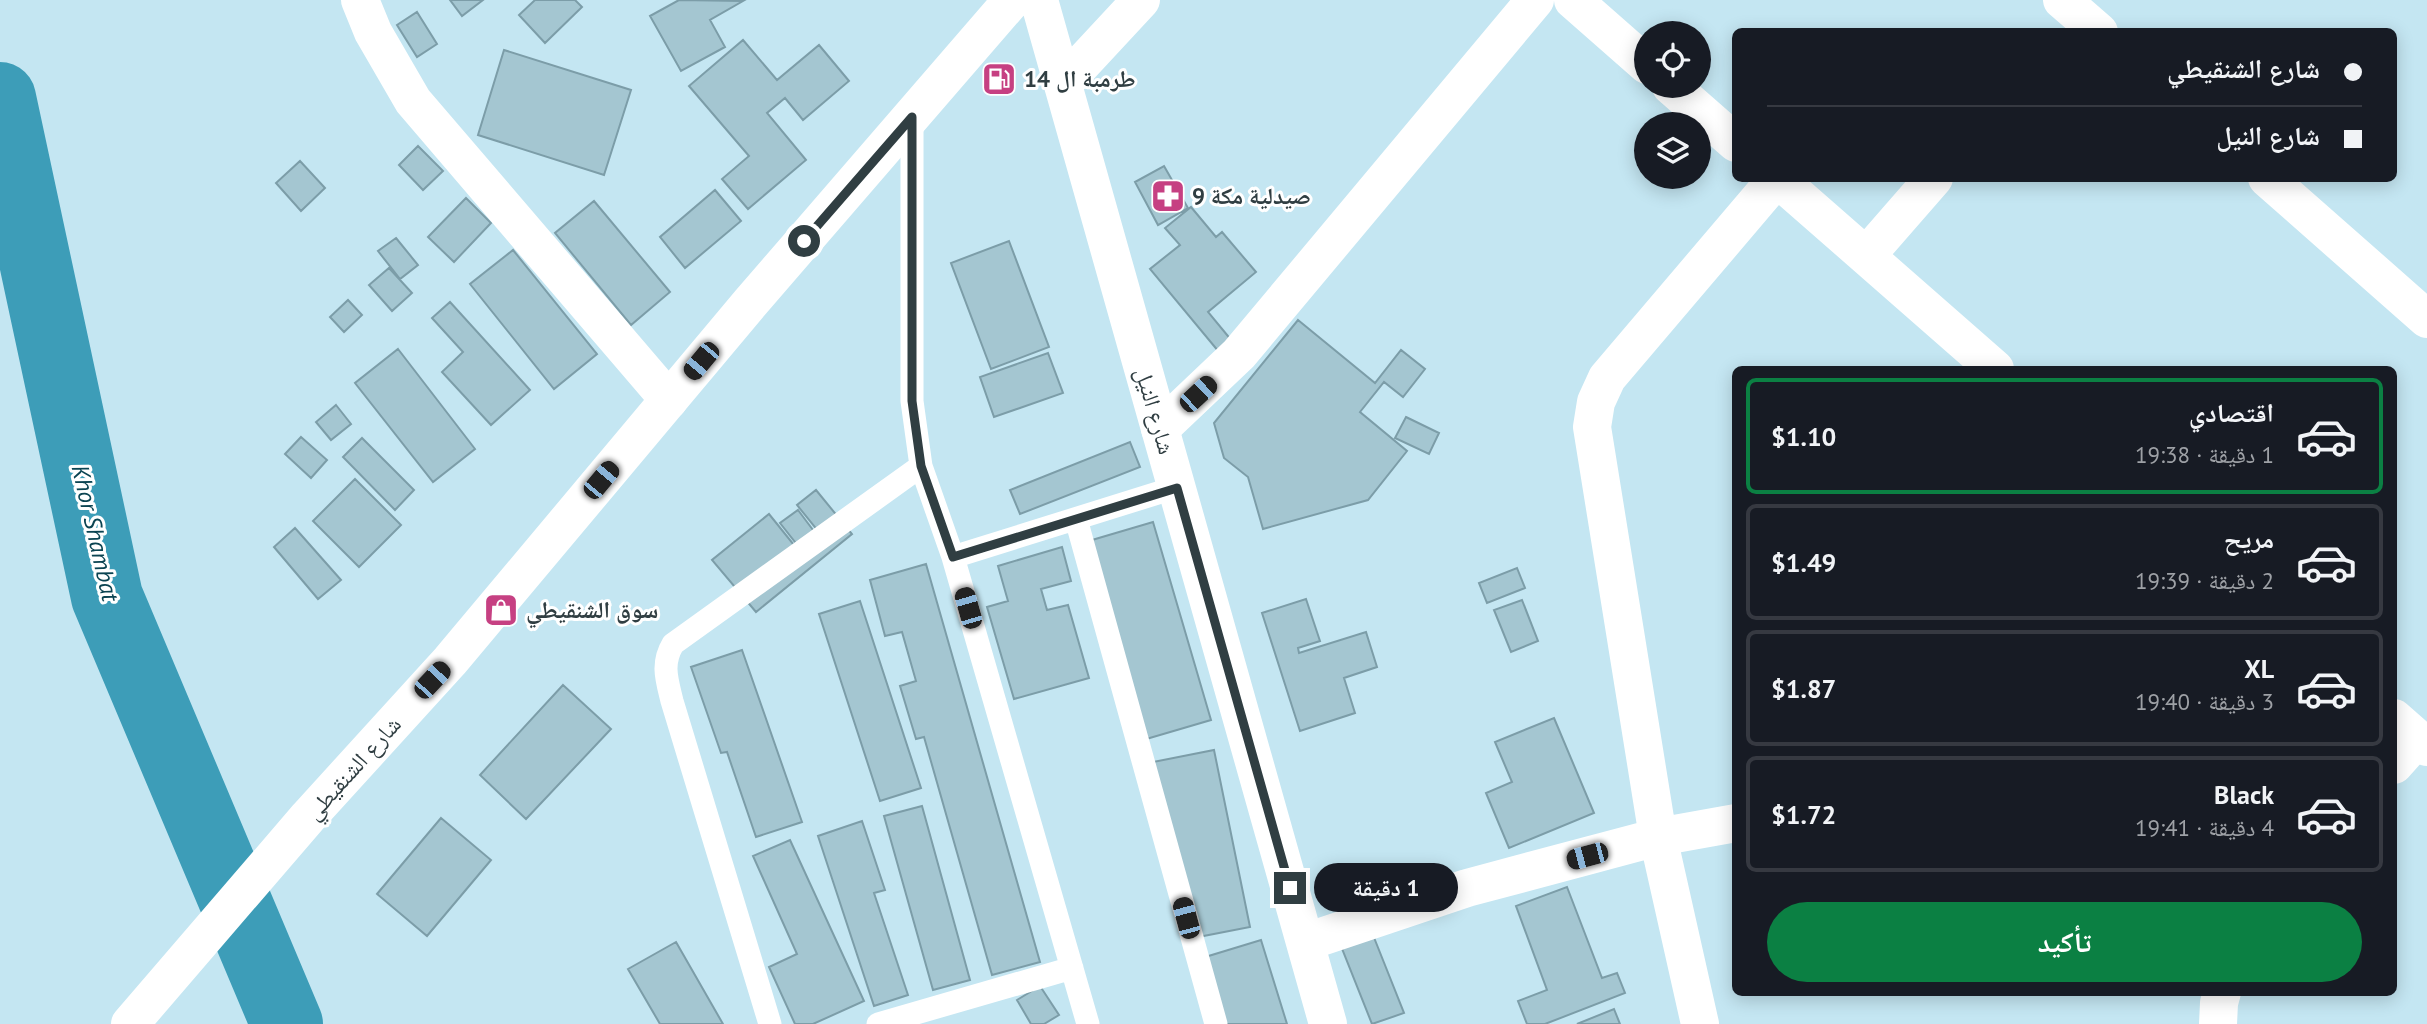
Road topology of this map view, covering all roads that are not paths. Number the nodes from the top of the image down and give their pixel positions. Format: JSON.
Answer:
{"nodes":[{"id":1,"x":360,"y":0,"type":"edge"},
{"id":2,"x":1012,"y":0,"type":"edge"},
{"id":3,"x":1039,"y":0,"type":"edge"},
{"id":4,"x":1141,"y":0,"type":"edge"},
{"id":5,"x":1535,"y":0,"type":"edge"},
{"id":6,"x":1573,"y":0,"type":"edge"},
{"id":7,"x":1634,"y":54,"type":"edge"},
{"id":8,"x":1063,"y":85,"type":"junction"},
{"id":9,"x":1685,"y":98,"type":"edge"},
{"id":10,"x":912,"y":117,"type":"junction"},
{"id":11,"x":1732,"y":139,"type":"edge"},
{"id":12,"x":1774,"y":182,"type":"edge"},
{"id":13,"x":1782,"y":182,"type":"edge"},
{"id":14,"x":1931,"y":182,"type":"edge"},
{"id":15,"x":2272,"y":182,"type":"edge"},
{"id":16,"x":1866,"y":256,"type":"junction"},
{"id":17,"x":2427,"y":319,"type":"edge"},
{"id":18,"x":1992,"y":366,"type":"edge"},
{"id":19,"x":669,"y":400,"type":"junction"},
{"id":20,"x":1160,"y":429,"type":"junction"},
{"id":21,"x":921,"y":466,"type":"junction"},
{"id":22,"x":1177,"y":488,"type":"junction"},
{"id":23,"x":1076,"y":519,"type":"junction"},
{"id":24,"x":953,"y":557,"type":"junction"},
{"id":25,"x":1732,"y":824,"type":"edge"},
{"id":26,"x":1658,"y":837,"type":"junction"},
{"id":27,"x":1306,"y":942,"type":"junction"},
{"id":28,"x":1072,"y":968,"type":"junction"},
{"id":29,"x":2221,"y":996,"type":"edge"},
{"id":30,"x":141,"y":1010,"type":"edge"},
{"id":31,"x":763,"y":1021,"type":"edge"},
{"id":32,"x":878,"y":1024,"type":"edge"},
{"id":33,"x":1088,"y":1024,"type":"edge"},
{"id":34,"x":1216,"y":1024,"type":"edge"},
{"id":35,"x":1328,"y":1024,"type":"edge"},
{"id":36,"x":1700,"y":1024,"type":"edge"},
{"id":37,"x":2218,"y":1024,"type":"edge"}],
"edges":[{"from":1,"to":19,"type":"street"},
{"from":2,"to":10,"type":"street","name":"شارع الشنقيطي"},
{"from":3,"to":8,"type":"street","name":"شارع النيل"},
{"from":4,"to":8,"type":"street"},
{"from":5,"to":20,"type":"street"},
{"from":6,"to":7,"type":"street"},
{"from":8,"to":20,"type":"street","name":"شارع النيل"},
{"from":9,"to":11,"type":"street"},
{"from":10,"to":19,"type":"street","name":"شارع الشنقيطي"},
{"from":10,"to":21,"type":"lane"},
{"from":12,"to":26,"type":"street"},
{"from":13,"to":16,"type":"street"},
{"from":14,"to":16,"type":"street"},
{"from":15,"to":17,"type":"street"},
{"from":16,"to":18,"type":"street"},
{"from":19,"to":30,"type":"street","name":"شارع الشنقيطي"},
{"from":20,"to":22,"type":"street","name":"شارع النيل"},
{"from":21,"to":24,"type":"lane"},
{"from":21,"to":31,"type":"lane"},
{"from":22,"to":23,"type":"lane"},
{"from":22,"to":27,"type":"street","name":"شارع النيل"},
{"from":23,"to":24,"type":"lane"},
{"from":23,"to":34,"type":"lane"},
{"from":24,"to":28,"type":"lane"},
{"from":25,"to":26,"type":"street"},
{"from":26,"to":27,"type":"street"},
{"from":26,"to":36,"type":"street"},
{"from":27,"to":35,"type":"street","name":"شارع النيل"},
{"from":28,"to":32,"type":"lane"},
{"from":28,"to":33,"type":"lane"},
{"from":29,"to":37,"type":"street"}]}
